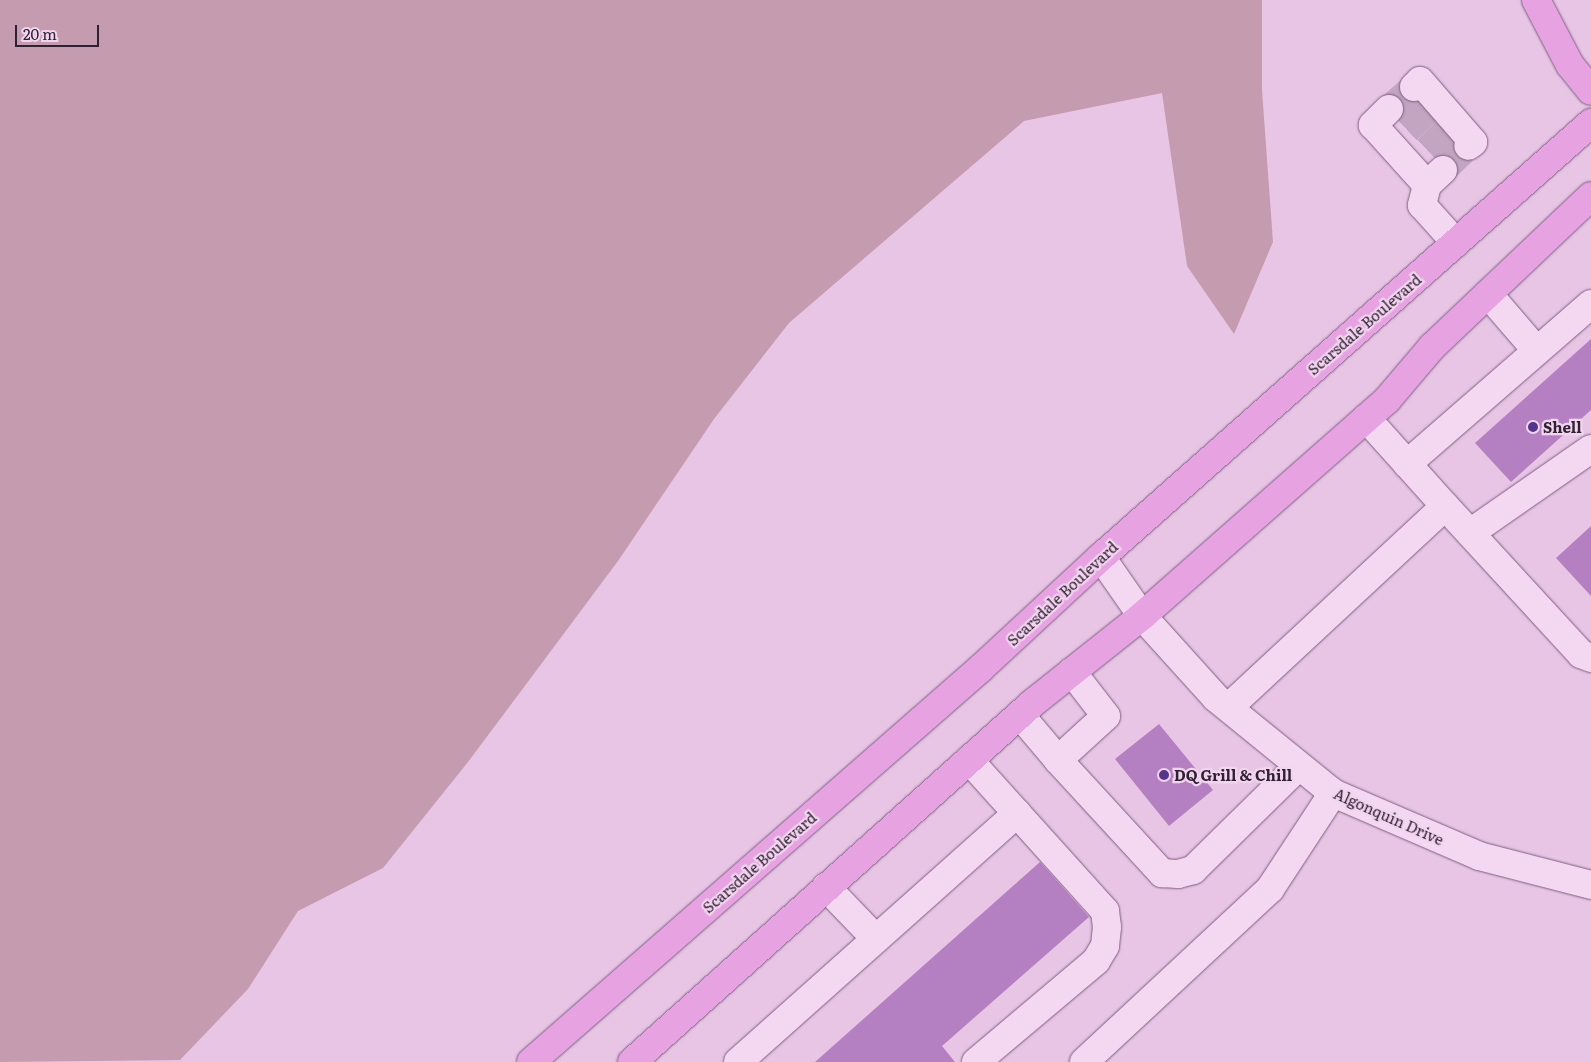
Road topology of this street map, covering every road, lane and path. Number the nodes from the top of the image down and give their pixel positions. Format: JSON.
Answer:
{"nodes":[{"id":1,"x":1536,"y":0,"type":"edge"},
{"id":2,"x":1414,"y":87,"type":"dead end"},
{"id":3,"x":1591,"y":91,"type":"edge"},
{"id":4,"x":1389,"y":110,"type":"tunnel mouth"},
{"id":5,"x":1591,"y":123,"type":"edge"},
{"id":6,"x":1458,"y":132,"type":"dead end"},
{"id":7,"x":1591,"y":196,"type":"edge"},
{"id":8,"x":1456,"y":243,"type":"junction"},
{"id":9,"x":1488,"y":294,"type":"junction"},
{"id":10,"x":1591,"y":304,"type":"edge"},
{"id":11,"x":1537,"y":351,"type":"junction"},
{"id":12,"x":1366,"y":418,"type":"junction"},
{"id":13,"x":1591,"y":449,"type":"edge"},
{"id":14,"x":1407,"y":464,"type":"junction"},
{"id":15,"x":1445,"y":506,"type":"junction"},
{"id":16,"x":1470,"y":534,"type":"junction"},
{"id":17,"x":1101,"y":556,"type":"junction"},
{"id":18,"x":1142,"y":616,"type":"junction"},
{"id":19,"x":1591,"y":658,"type":"edge"},
{"id":20,"x":1072,"y":672,"type":"junction"},
{"id":21,"x":1228,"y":707,"type":"junction"},
{"id":22,"x":1020,"y":715,"type":"junction"},
{"id":23,"x":969,"y":760,"type":"junction"},
{"id":24,"x":1058,"y":760,"type":"junction"},
{"id":25,"x":1299,"y":766,"type":"junction"},
{"id":26,"x":1333,"y":793,"type":"junction"},
{"id":27,"x":1017,"y":814,"type":"junction"},
{"id":28,"x":1591,"y":885,"type":"edge"},
{"id":29,"x":826,"y":887,"type":"junction"},
{"id":30,"x":876,"y":939,"type":"junction"},
{"id":31,"x":531,"y":1062,"type":"edge"},
{"id":32,"x":632,"y":1062,"type":"edge"},
{"id":33,"x":738,"y":1062,"type":"edge"},
{"id":34,"x":976,"y":1062,"type":"edge"},
{"id":35,"x":1084,"y":1062,"type":"edge"}],
"edges":[{"from":1,"to":3,"type":"main road"},
{"from":2,"to":6,"type":"street"},
{"from":4,"to":8,"type":"street"},
{"from":5,"to":8,"type":"main road","name":"Scarsdale Boulevard"},
{"from":7,"to":9,"type":"main road"},
{"from":8,"to":17,"type":"main road","name":"Scarsdale Boulevard"},
{"from":9,"to":11,"type":"street"},
{"from":9,"to":12,"type":"main road"},
{"from":10,"to":11,"type":"street"},
{"from":11,"to":14,"type":"street"},
{"from":12,"to":14,"type":"street"},
{"from":12,"to":18,"type":"main road"},
{"from":13,"to":16,"type":"street"},
{"from":14,"to":15,"type":"street"},
{"from":15,"to":16,"type":"street"},
{"from":15,"to":21,"type":"street"},
{"from":16,"to":19,"type":"street"},
{"from":17,"to":18,"type":"street","name":"Algonquin Drive"},
{"from":17,"to":31,"type":"main road","name":"Scarsdale Boulevard"},
{"from":18,"to":20,"type":"main road"},
{"from":18,"to":21,"type":"street","name":"Algonquin Drive"},
{"from":20,"to":22,"type":"main road"},
{"from":20,"to":24,"type":"street"},
{"from":21,"to":25,"type":"street","name":"Algonquin Drive"},
{"from":22,"to":23,"type":"main road"},
{"from":22,"to":24,"type":"street"},
{"from":23,"to":27,"type":"street"},
{"from":23,"to":29,"type":"main road"},
{"from":24,"to":25,"type":"street"},
{"from":25,"to":26,"type":"street","name":"Algonquin Drive"},
{"from":26,"to":28,"type":"street","name":"Algonquin Drive"},
{"from":26,"to":35,"type":"street"},
{"from":27,"to":30,"type":"street"},
{"from":27,"to":34,"type":"street"},
{"from":29,"to":30,"type":"street"},
{"from":29,"to":32,"type":"main road"},
{"from":30,"to":33,"type":"street"}]}
